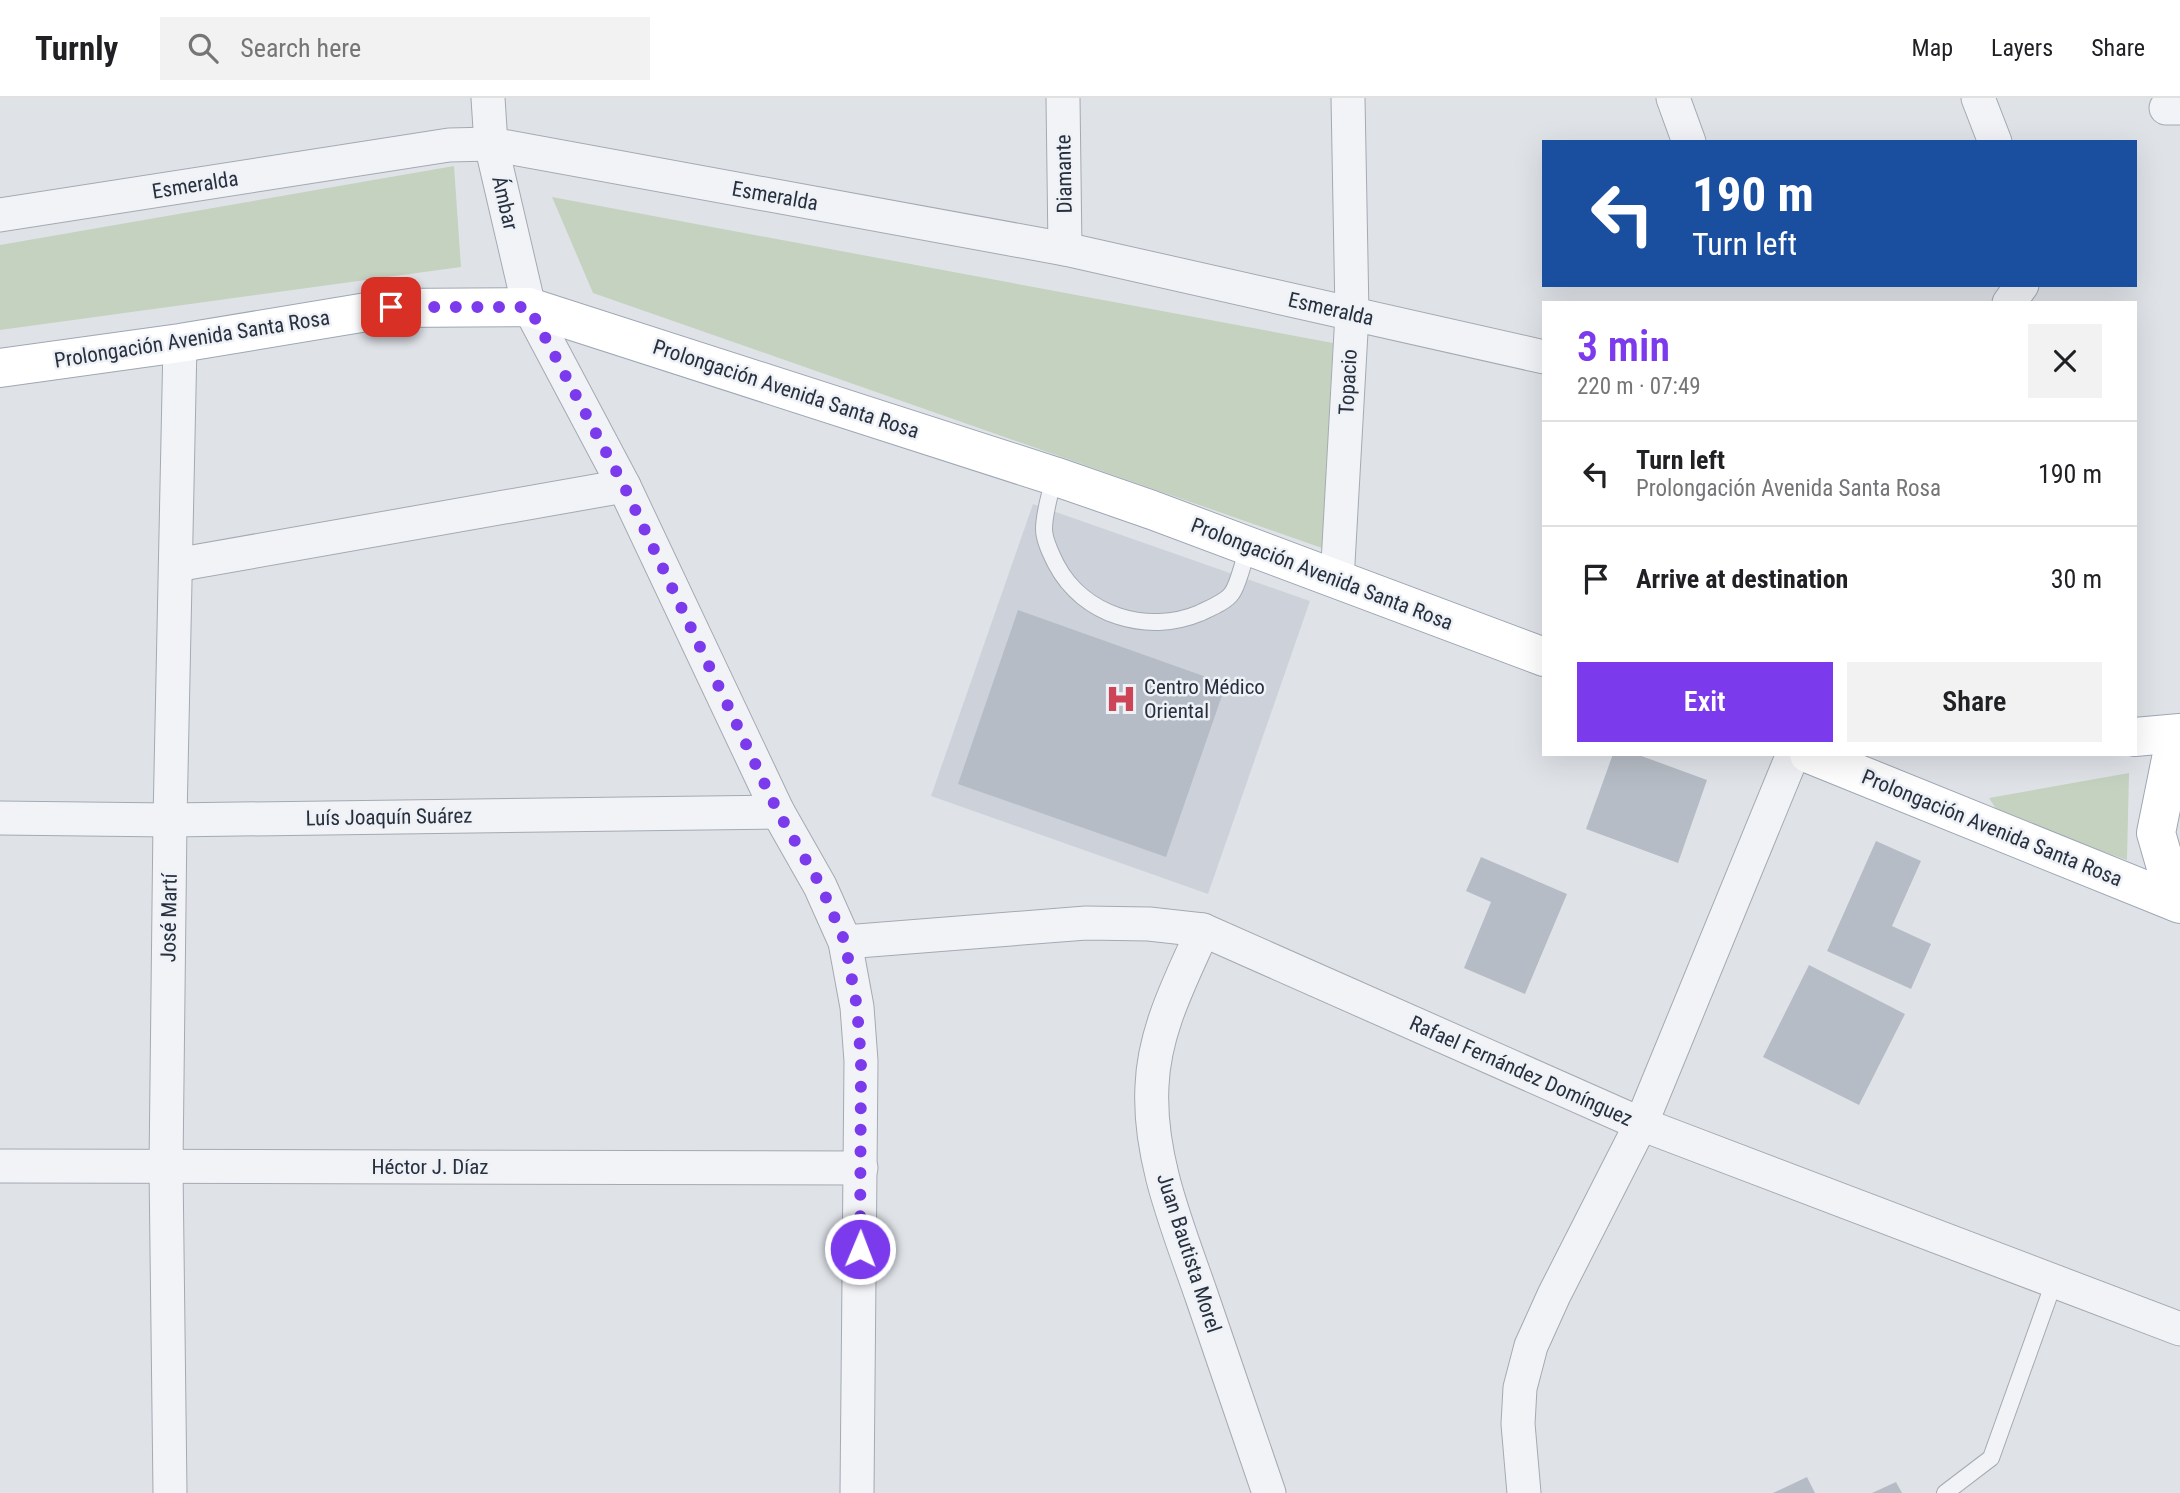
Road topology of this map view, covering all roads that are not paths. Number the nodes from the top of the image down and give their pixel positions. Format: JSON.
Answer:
{"nodes":[{"id":1,"x":488,"y":98,"type":"edge"},
{"id":2,"x":1063,"y":98,"type":"edge"},
{"id":3,"x":1348,"y":98,"type":"edge"},
{"id":4,"x":1673,"y":98,"type":"edge"},
{"id":5,"x":1978,"y":98,"type":"edge"},
{"id":6,"x":1688,"y":140,"type":"edge"},
{"id":7,"x":1994,"y":140,"type":"edge"},
{"id":8,"x":491,"y":144,"type":"junction"},
{"id":9,"x":0,"y":215,"type":"edge"},
{"id":10,"x":1065,"y":249,"type":"junction"},
{"id":11,"x":529,"y":307,"type":"junction"},
{"id":12,"x":1352,"y":314,"type":"junction"},
{"id":13,"x":180,"y":343,"type":"junction"},
{"id":14,"x":1542,"y":357,"type":"edge"},
{"id":15,"x":0,"y":368,"type":"edge"},
{"id":16,"x":1054,"y":476,"type":"junction"},
{"id":17,"x":624,"y":486,"type":"junction"},
{"id":18,"x":1248,"y":547,"type":"junction"},
{"id":19,"x":176,"y":565,"type":"junction"},
{"id":20,"x":1337,"y":581,"type":"junction"},
{"id":21,"x":1542,"y":656,"type":"edge"},
{"id":22,"x":2178,"y":734,"type":"edge"},
{"id":23,"x":2137,"y":737,"type":"edge"},
{"id":24,"x":1792,"y":756,"type":"edge"},
{"id":25,"x":1814,"y":756,"type":"edge"},
{"id":26,"x":778,"y":812,"type":"junction"},
{"id":27,"x":0,"y":818,"type":"edge"},
{"id":28,"x":170,"y":820,"type":"junction"},
{"id":29,"x":2178,"y":903,"type":"edge"},
{"id":30,"x":1202,"y":930,"type":"junction"},
{"id":31,"x":845,"y":942,"type":"junction"},
{"id":32,"x":1641,"y":1124,"type":"junction"},
{"id":33,"x":0,"y":1166,"type":"edge"},
{"id":34,"x":166,"y":1167,"type":"junction"},
{"id":35,"x":861,"y":1168,"type":"junction"},
{"id":36,"x":2054,"y":1282,"type":"junction"},
{"id":37,"x":2180,"y":1329,"type":"edge"},
{"id":38,"x":170,"y":1493,"type":"edge"},
{"id":39,"x":857,"y":1493,"type":"edge"},
{"id":40,"x":1269,"y":1493,"type":"edge"},
{"id":41,"x":1524,"y":1493,"type":"edge"},
{"id":42,"x":1945,"y":1493,"type":"edge"}],
"edges":[{"from":1,"to":8,"type":"street","name":"Ámbar"},
{"from":2,"to":10,"type":"street","name":"Diamante"},
{"from":3,"to":12,"type":"street","name":"Topacio"},
{"from":4,"to":6,"type":"street"},
{"from":5,"to":7,"type":"street"},
{"from":8,"to":9,"type":"street","name":"Esmeralda"},
{"from":8,"to":10,"type":"street","name":"Esmeralda"},
{"from":8,"to":11,"type":"street","name":"Ámbar"},
{"from":10,"to":12,"type":"street","name":"Esmeralda"},
{"from":11,"to":13,"type":"main road","name":"Prolongación Avenida Santa Rosa"},
{"from":11,"to":16,"type":"main road","name":"Prolongación Avenida Santa Rosa"},
{"from":11,"to":17,"type":"street","name":"Ámbar"},
{"from":12,"to":14,"type":"street","name":"Esmeralda"},
{"from":12,"to":20,"type":"street","name":"Topacio"},
{"from":13,"to":15,"type":"main road","name":"Prolongación Avenida Santa Rosa"},
{"from":13,"to":19,"type":"street","name":"José Martí"},
{"from":16,"to":18,"type":"main road","name":"Prolongación Avenida Santa Rosa"},
{"from":16,"to":18,"type":"lane"},
{"from":17,"to":19,"type":"street"},
{"from":17,"to":26,"type":"street","name":"Ámbar"},
{"from":18,"to":20,"type":"main road","name":"Prolongación Avenida Santa Rosa"},
{"from":19,"to":28,"type":"street","name":"José Martí"},
{"from":20,"to":21,"type":"main road","name":"Prolongación Avenida Santa Rosa"},
{"from":22,"to":23,"type":"main road"},
{"from":22,"to":29,"type":"main road"},
{"from":24,"to":32,"type":"street"},
{"from":25,"to":29,"type":"main road","name":"Prolongación Avenida Santa Rosa"},
{"from":26,"to":28,"type":"street","name":"Luís Joaquín Suárez"},
{"from":26,"to":31,"type":"street","name":"Ámbar"},
{"from":27,"to":28,"type":"street","name":"Luís Joaquín Suárez"},
{"from":28,"to":34,"type":"street","name":"José Martí"},
{"from":30,"to":31,"type":"street","name":"Rafael Fernández Domínguez"},
{"from":30,"to":32,"type":"street","name":"Rafael Fernández Domínguez"},
{"from":30,"to":40,"type":"street","name":"Juan Bautista Morel"},
{"from":31,"to":35,"type":"street","name":"Ámbar"},
{"from":32,"to":36,"type":"street","name":"Rafael Fernández Domínguez"},
{"from":32,"to":41,"type":"street"},
{"from":33,"to":34,"type":"street","name":"Héctor J. Díaz"},
{"from":34,"to":35,"type":"street","name":"Héctor J. Díaz"},
{"from":34,"to":38,"type":"street","name":"José Martí"},
{"from":35,"to":39,"type":"street","name":"Ámbar"},
{"from":36,"to":37,"type":"street","name":"Rafael Fernández Domínguez"},
{"from":36,"to":42,"type":"lane"}]}
